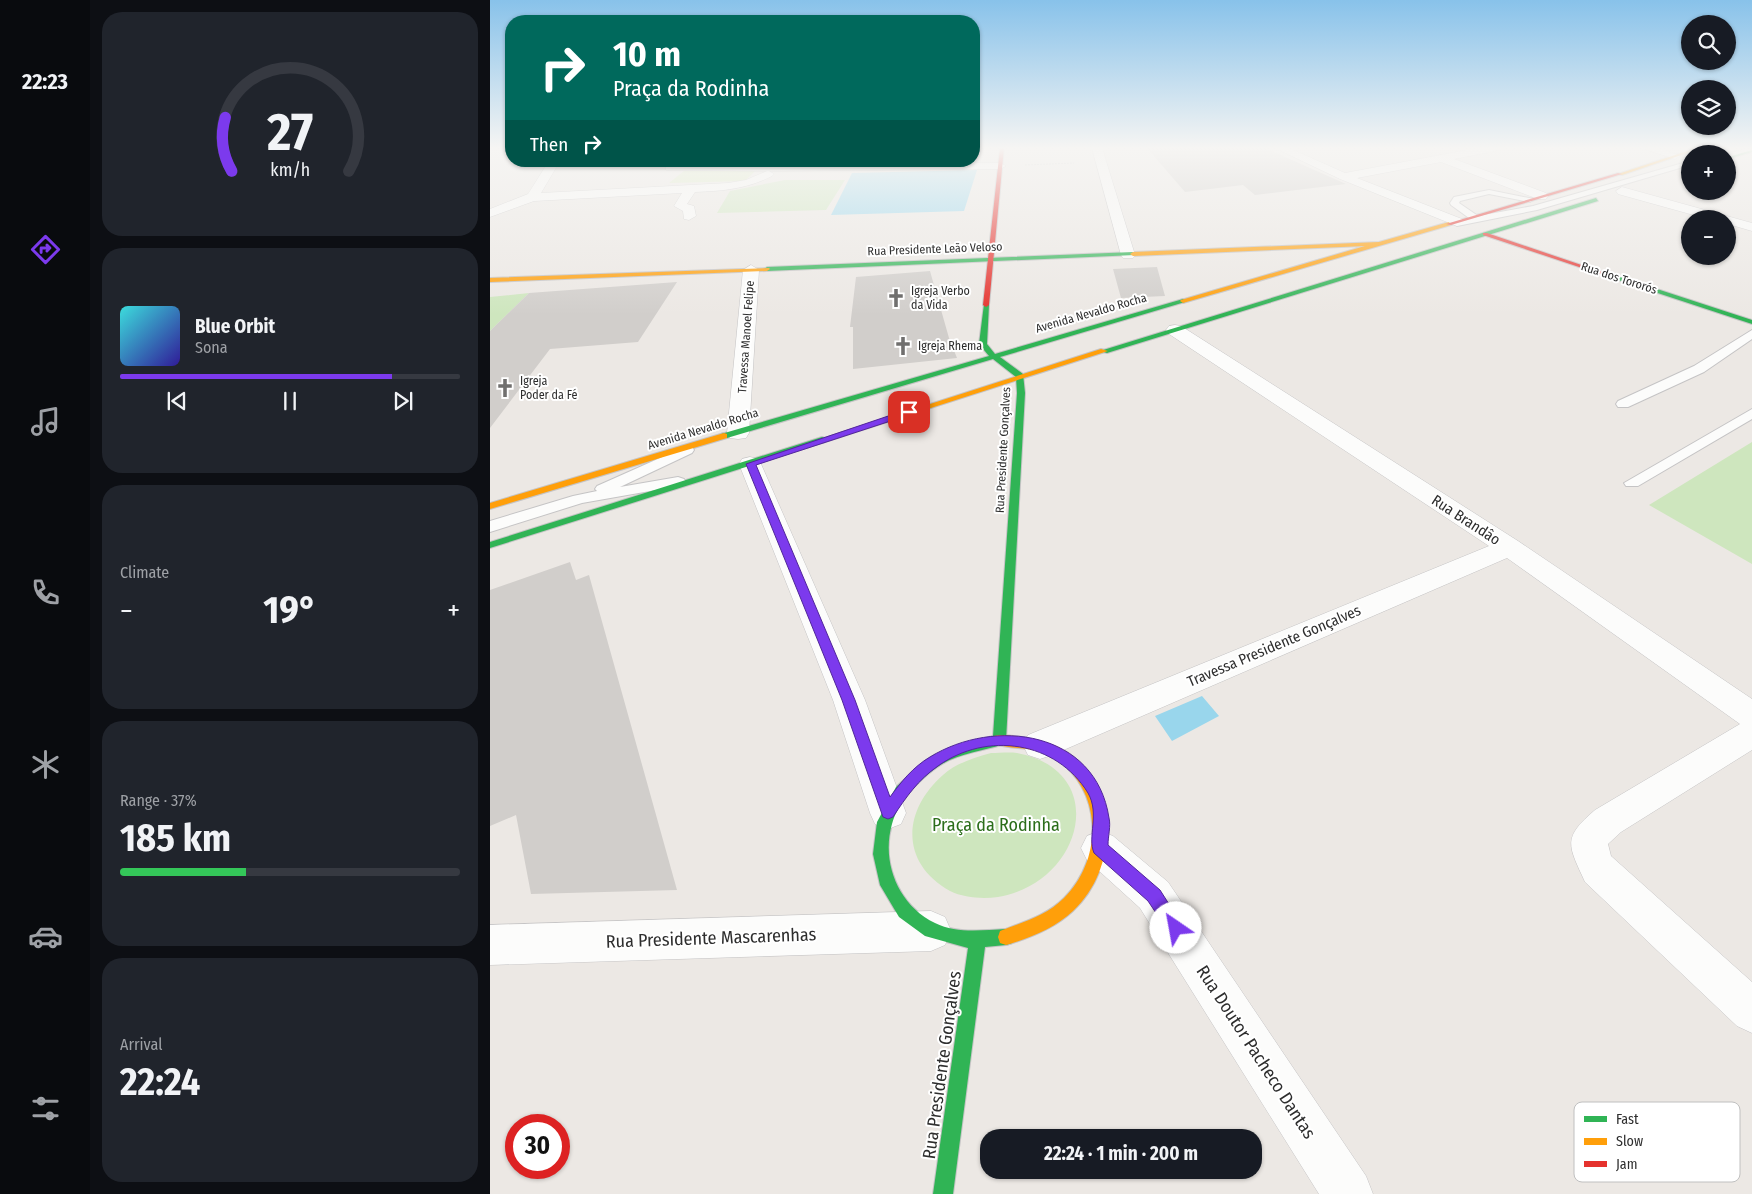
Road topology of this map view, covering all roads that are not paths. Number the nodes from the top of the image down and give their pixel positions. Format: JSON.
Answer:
{"nodes":[{"id":1,"x":514,"y":204,"type":"edge"},
{"id":2,"x":681,"y":204,"type":"edge"},
{"id":3,"x":996,"y":204,"type":"edge"},
{"id":4,"x":1113,"y":204,"type":"edge"},
{"id":5,"x":1407,"y":204,"type":"edge"},
{"id":6,"x":1454,"y":204,"type":"edge"},
{"id":7,"x":1532,"y":204,"type":"junction"},
{"id":8,"x":1584,"y":204,"type":"edge"},
{"id":9,"x":1666,"y":204,"type":"edge"},
{"id":10,"x":1689,"y":210,"type":"edge"},
{"id":11,"x":490,"y":213,"type":"edge"},
{"id":12,"x":689,"y":216,"type":"dead end"},
{"id":13,"x":1474,"y":217,"type":"junction"},
{"id":14,"x":1736,"y":222,"type":"edge"},
{"id":15,"x":1453,"y":223,"type":"junction"},
{"id":16,"x":1752,"y":226,"type":"edge"},
{"id":17,"x":1481,"y":236,"type":"junction"},
{"id":18,"x":1382,"y":244,"type":"junction"},
{"id":19,"x":1128,"y":255,"type":"junction"},
{"id":20,"x":989,"y":260,"type":"junction"},
{"id":21,"x":751,"y":270,"type":"junction"},
{"id":22,"x":490,"y":280,"type":"edge"},
{"id":23,"x":1752,"y":322,"type":"edge"},
{"id":24,"x":1175,"y":330,"type":"junction"},
{"id":25,"x":1752,"y":334,"type":"edge"},
{"id":26,"x":992,"y":356,"type":"junction"},
{"id":27,"x":1020,"y":376,"type":"junction"},
{"id":28,"x":1623,"y":404,"type":"dead end"},
{"id":29,"x":1752,"y":413,"type":"edge"},
{"id":30,"x":738,"y":433,"type":"junction"},
{"id":31,"x":699,"y":445,"type":"junction"},
{"id":32,"x":750,"y":464,"type":"junction"},
{"id":33,"x":706,"y":477,"type":"junction"},
{"id":34,"x":1632,"y":483,"type":"dead end"},
{"id":35,"x":579,"y":499,"type":"junction"},
{"id":36,"x":490,"y":506,"type":"edge"},
{"id":37,"x":490,"y":527,"type":"edge"},
{"id":38,"x":490,"y":545,"type":"edge"},
{"id":39,"x":1509,"y":547,"type":"junction"},
{"id":40,"x":1752,"y":716,"type":"edge"},
{"id":41,"x":1752,"y":733,"type":"edge"},
{"id":42,"x":999,"y":740,"type":"junction"},
{"id":43,"x":1040,"y":745,"type":"junction"},
{"id":44,"x":888,"y":813,"type":"junction"},
{"id":45,"x":1100,"y":848,"type":"junction"},
{"id":46,"x":931,"y":932,"type":"junction"},
{"id":47,"x":977,"y":941,"type":"junction"},
{"id":48,"x":490,"y":945,"type":"edge"},
{"id":49,"x":1752,"y":1012,"type":"edge"},
{"id":50,"x":943,"y":1194,"type":"edge"},
{"id":51,"x":1348,"y":1194,"type":"edge"}],
"edges":[{"from":1,"to":11,"type":"street"},
{"from":2,"to":12,"type":"street"},
{"from":3,"to":20,"type":"main road"},
{"from":4,"to":19,"type":"street"},
{"from":5,"to":15,"type":"street"},
{"from":6,"to":13,"type":"lane"},
{"from":7,"to":13,"type":"main road","name":"Avenida Nevaldo Rocha"},
{"from":7,"to":15,"type":"lane"},
{"from":7,"to":17,"type":"lane"},
{"from":8,"to":17,"type":"main road"},
{"from":9,"to":10,"type":"street"},
{"from":13,"to":15,"type":"main road","name":"Avenida Nevaldo Rocha"},
{"from":14,"to":16,"type":"street"},
{"from":15,"to":18,"type":"main road","name":"Avenida Nevaldo Rocha"},
{"from":17,"to":23,"type":"main road","name":"Rua dos Tororós"},
{"from":17,"to":24,"type":"main road"},
{"from":18,"to":19,"type":"main road","name":"Rua Presidente Leão Veloso"},
{"from":18,"to":26,"type":"main road","name":"Avenida Nevaldo Rocha"},
{"from":19,"to":20,"type":"main road","name":"Rua Presidente Leão Veloso"},
{"from":20,"to":21,"type":"main road","name":"Rua Presidente Leão Veloso"},
{"from":20,"to":26,"type":"main road"},
{"from":21,"to":22,"type":"main road","name":"Rua Presidente Leão Veloso"},
{"from":21,"to":30,"type":"street","name":"Travessa Manoel Felipe"},
{"from":24,"to":27,"type":"main road"},
{"from":24,"to":39,"type":"street","name":"Rua Brandâo"},
{"from":25,"to":28,"type":"lane"},
{"from":26,"to":27,"type":"main road","name":"Rua Presidente Gonçalves"},
{"from":26,"to":30,"type":"main road","name":"Avenida Nevaldo Rocha"},
{"from":27,"to":32,"type":"main road"},
{"from":27,"to":42,"type":"main road","name":"Rua Presidente Gonçalves"},
{"from":29,"to":34,"type":"lane"},
{"from":30,"to":31,"type":"main road","name":"Avenida Nevaldo Rocha"},
{"from":31,"to":35,"type":"lane"},
{"from":31,"to":36,"type":"main road","name":"Avenida Nevaldo Rocha"},
{"from":32,"to":33,"type":"main road"},
{"from":32,"to":44,"type":"street"},
{"from":33,"to":35,"type":"lane"},
{"from":33,"to":38,"type":"main road"},
{"from":35,"to":37,"type":"lane"},
{"from":39,"to":40,"type":"street","name":"Rua Brandâo"},
{"from":39,"to":43,"type":"street","name":"Travessa Presidente Gonçalves"},
{"from":41,"to":49,"type":"street"},
{"from":42,"to":43,"type":"main road"},
{"from":42,"to":44,"type":"main road"},
{"from":43,"to":45,"type":"main road"},
{"from":44,"to":46,"type":"main road"},
{"from":45,"to":47,"type":"main road"},
{"from":45,"to":51,"type":"street","name":"Rua Doutor Pacheco Dantas"},
{"from":46,"to":47,"type":"main road"},
{"from":46,"to":48,"type":"street","name":"Rua Presidente Mascarenhas"},
{"from":47,"to":50,"type":"main road","name":"Rua Presidente Gonçalves"}]}
